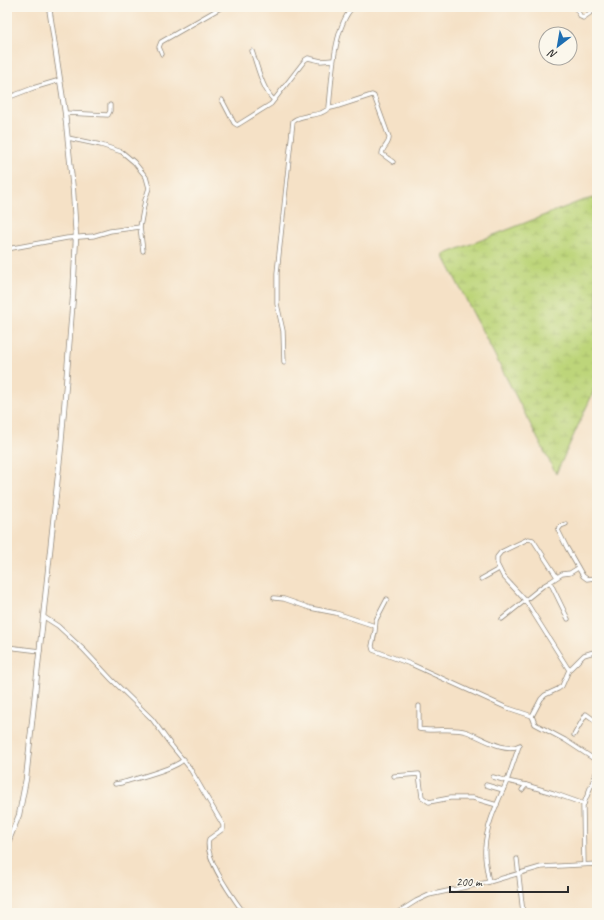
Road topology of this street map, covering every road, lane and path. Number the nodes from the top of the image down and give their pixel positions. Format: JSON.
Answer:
{"nodes":[{"id":1,"x":50,"y":7,"type":"edge"},
{"id":2,"x":222,"y":7,"type":"edge"},
{"id":3,"x":353,"y":7,"type":"edge"},
{"id":4,"x":575,"y":7,"type":"edge"},
{"id":5,"x":597,"y":8,"type":"edge"},
{"id":6,"x":252,"y":51,"type":"dead end"},
{"id":7,"x":162,"y":54,"type":"dead end"},
{"id":8,"x":333,"y":60,"type":"junction"},
{"id":9,"x":60,"y":80,"type":"junction"},
{"id":10,"x":7,"y":98,"type":"edge"},
{"id":11,"x":222,"y":100,"type":"dead end"},
{"id":12,"x":274,"y":100,"type":"junction"},
{"id":13,"x":110,"y":105,"type":"dead end"},
{"id":14,"x":329,"y":107,"type":"junction"},
{"id":15,"x":65,"y":113,"type":"junction"},
{"id":16,"x":68,"y":138,"type":"junction"},
{"id":17,"x":394,"y":162,"type":"dead end"},
{"id":18,"x":140,"y":227,"type":"junction"},
{"id":19,"x":76,"y":237,"type":"junction"},
{"id":20,"x":7,"y":249,"type":"edge"},
{"id":21,"x":143,"y":251,"type":"dead end"},
{"id":22,"x":284,"y":363,"type":"dead end"},
{"id":23,"x":566,"y":524,"type":"dead end"},
{"id":24,"x":578,"y":568,"type":"junction"},
{"id":25,"x":499,"y":569,"type":"junction"},
{"id":26,"x":557,"y":577,"type":"junction"},
{"id":27,"x":481,"y":579,"type":"dead end"},
{"id":28,"x":597,"y":581,"type":"edge"},
{"id":29,"x":550,"y":582,"type":"junction"},
{"id":30,"x":274,"y":598,"type":"dead end"},
{"id":31,"x":387,"y":598,"type":"dead end"},
{"id":32,"x":525,"y":600,"type":"junction"},
{"id":33,"x":44,"y":617,"type":"junction"},
{"id":34,"x":502,"y":618,"type":"dead end"},
{"id":35,"x":568,"y":619,"type":"dead end"},
{"id":36,"x":375,"y":626,"type":"junction"},
{"id":37,"x":7,"y":647,"type":"edge"},
{"id":38,"x":40,"y":651,"type":"junction"},
{"id":39,"x":597,"y":651,"type":"edge"},
{"id":40,"x":569,"y":670,"type":"junction"},
{"id":41,"x":419,"y":706,"type":"dead end"},
{"id":42,"x":532,"y":716,"type":"junction"},
{"id":43,"x":597,"y":722,"type":"edge"},
{"id":44,"x":574,"y":735,"type":"dead end"},
{"id":45,"x":184,"y":759,"type":"junction"},
{"id":46,"x":597,"y":761,"type":"edge"},
{"id":47,"x":597,"y":771,"type":"edge"},
{"id":48,"x":394,"y":776,"type":"dead end"},
{"id":49,"x":493,"y":777,"type":"dead end"},
{"id":50,"x":507,"y":781,"type":"junction"},
{"id":51,"x":115,"y":784,"type":"dead end"},
{"id":52,"x":486,"y":785,"type":"dead end"},
{"id":53,"x":526,"y":785,"type":"junction"},
{"id":54,"x":503,"y":790,"type":"junction"},
{"id":55,"x":522,"y":790,"type":"dead end"},
{"id":56,"x":584,"y":804,"type":"junction"},
{"id":57,"x":497,"y":805,"type":"junction"},
{"id":58,"x":7,"y":845,"type":"edge"},
{"id":59,"x":517,"y":859,"type":"dead end"},
{"id":60,"x":584,"y":864,"type":"junction"},
{"id":61,"x":597,"y":864,"type":"edge"},
{"id":62,"x":519,"y":874,"type":"junction"},
{"id":63,"x":489,"y":882,"type":"junction"},
{"id":64,"x":597,"y":910,"type":"edge"},
{"id":65,"x":244,"y":913,"type":"edge"},
{"id":66,"x":397,"y":913,"type":"edge"},
{"id":67,"x":523,"y":913,"type":"edge"},
{"id":68,"x":538,"y":913,"type":"edge"}],
"edges":[{"from":1,"to":9,"type":"street"},
{"from":2,"to":7,"type":"street"},
{"from":3,"to":8,"type":"street"},
{"from":4,"to":5,"type":"street"},
{"from":6,"to":12,"type":"street"},
{"from":8,"to":12,"type":"street"},
{"from":8,"to":14,"type":"street"},
{"from":9,"to":10,"type":"street"},
{"from":9,"to":15,"type":"street"},
{"from":11,"to":12,"type":"street"},
{"from":13,"to":15,"type":"street"},
{"from":14,"to":17,"type":"street"},
{"from":14,"to":22,"type":"street"},
{"from":15,"to":16,"type":"street"},
{"from":16,"to":18,"type":"street"},
{"from":16,"to":19,"type":"street"},
{"from":18,"to":19,"type":"street"},
{"from":18,"to":21,"type":"street"},
{"from":19,"to":20,"type":"street"},
{"from":19,"to":33,"type":"street"},
{"from":23,"to":24,"type":"street"},
{"from":24,"to":26,"type":"street"},
{"from":24,"to":28,"type":"street"},
{"from":25,"to":26,"type":"street"},
{"from":25,"to":27,"type":"street"},
{"from":25,"to":32,"type":"street"},
{"from":26,"to":29,"type":"street"},
{"from":29,"to":32,"type":"street"},
{"from":29,"to":35,"type":"street"},
{"from":30,"to":36,"type":"street"},
{"from":31,"to":36,"type":"street"},
{"from":32,"to":34,"type":"street"},
{"from":32,"to":40,"type":"street"},
{"from":33,"to":38,"type":"street"},
{"from":33,"to":45,"type":"street"},
{"from":36,"to":42,"type":"street"},
{"from":37,"to":38,"type":"street"},
{"from":38,"to":58,"type":"street"},
{"from":39,"to":40,"type":"street"},
{"from":40,"to":42,"type":"street"},
{"from":41,"to":50,"type":"street"},
{"from":42,"to":46,"type":"street"},
{"from":43,"to":44,"type":"street"},
{"from":45,"to":51,"type":"street"},
{"from":45,"to":65,"type":"street"},
{"from":47,"to":56,"type":"street"},
{"from":48,"to":57,"type":"street"},
{"from":49,"to":50,"type":"street"},
{"from":50,"to":53,"type":"street"},
{"from":50,"to":54,"type":"street"},
{"from":52,"to":54,"type":"street"},
{"from":53,"to":55,"type":"street"},
{"from":53,"to":56,"type":"street"},
{"from":54,"to":57,"type":"street"},
{"from":56,"to":60,"type":"street"},
{"from":57,"to":63,"type":"street"},
{"from":59,"to":62,"type":"street"},
{"from":60,"to":61,"type":"street"},
{"from":60,"to":62,"type":"street"},
{"from":62,"to":63,"type":"street"},
{"from":62,"to":67,"type":"street"},
{"from":63,"to":66,"type":"street"},
{"from":64,"to":68,"type":"street"}]}
